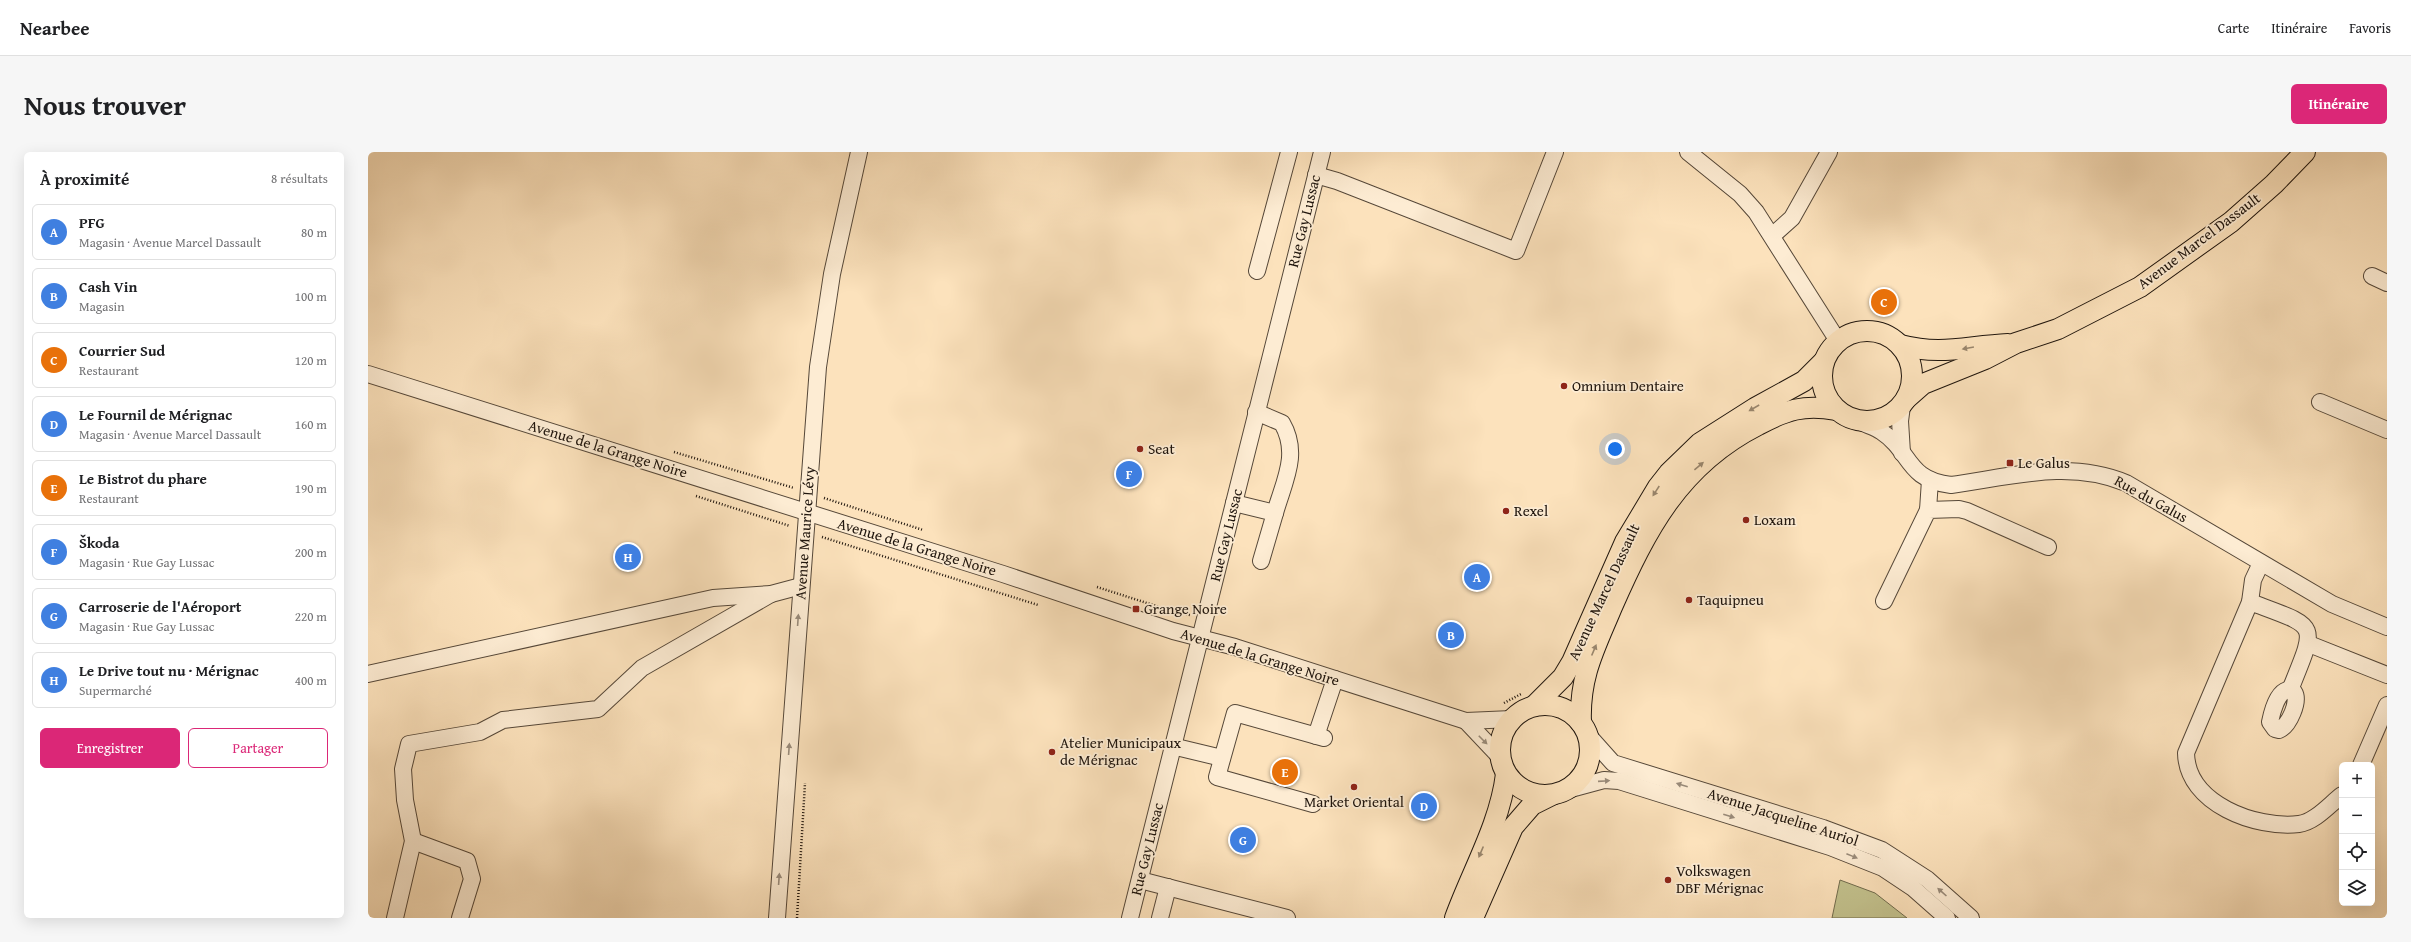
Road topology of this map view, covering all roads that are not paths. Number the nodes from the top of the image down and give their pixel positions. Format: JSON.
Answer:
{"nodes":[{"id":1,"x":859,"y":152,"type":"edge"},
{"id":2,"x":1289,"y":152,"type":"edge"},
{"id":3,"x":1322,"y":152,"type":"edge"},
{"id":4,"x":1555,"y":152,"type":"edge"},
{"id":5,"x":1688,"y":152,"type":"edge"},
{"id":6,"x":1829,"y":152,"type":"edge"},
{"id":7,"x":2305,"y":152,"type":"edge"},
{"id":8,"x":1316,"y":175,"type":"junction"},
{"id":9,"x":1772,"y":236,"type":"junction"},
{"id":10,"x":1257,"y":271,"type":"dead end"},
{"id":11,"x":2372,"y":276,"type":"dead end"},
{"id":12,"x":2387,"y":283,"type":"edge"},
{"id":13,"x":1838,"y":341,"type":"junction"},
{"id":14,"x":2016,"y":343,"type":"junction"},
{"id":15,"x":1900,"y":345,"type":"junction"},
{"id":16,"x":1823,"y":362,"type":"junction"},
{"id":17,"x":368,"y":374,"type":"edge"},
{"id":18,"x":1904,"y":402,"type":"junction"},
{"id":19,"x":2320,"y":402,"type":"dead end"},
{"id":20,"x":1836,"y":410,"type":"junction"},
{"id":21,"x":1256,"y":412,"type":"junction"},
{"id":22,"x":1859,"y":421,"type":"junction"},
{"id":23,"x":2387,"y":430,"type":"edge"},
{"id":24,"x":1902,"y":453,"type":"junction"},
{"id":25,"x":1930,"y":480,"type":"junction"},
{"id":26,"x":1234,"y":503,"type":"junction"},
{"id":27,"x":1928,"y":510,"type":"junction"},
{"id":28,"x":806,"y":512,"type":"junction"},
{"id":29,"x":1274,"y":513,"type":"junction"},
{"id":30,"x":2048,"y":547,"type":"dead end"},
{"id":31,"x":1261,"y":561,"type":"dead end"},
{"id":32,"x":2261,"y":563,"type":"junction"},
{"id":33,"x":800,"y":586,"type":"junction"},
{"id":34,"x":771,"y":594,"type":"junction"},
{"id":35,"x":1884,"y":601,"type":"dead end"},
{"id":36,"x":2250,"y":602,"type":"junction"},
{"id":37,"x":2387,"y":627,"type":"edge"},
{"id":38,"x":1201,"y":637,"type":"junction"},
{"id":39,"x":2309,"y":644,"type":"junction"},
{"id":40,"x":368,"y":674,"type":"edge"},
{"id":41,"x":2387,"y":675,"type":"edge"},
{"id":42,"x":1335,"y":679,"type":"junction"},
{"id":43,"x":2290,"y":690,"type":"dead end"},
{"id":44,"x":1529,"y":699,"type":"junction"},
{"id":45,"x":2387,"y":705,"type":"edge"},
{"id":46,"x":1507,"y":711,"type":"junction"},
{"id":47,"x":1466,"y":721,"type":"junction"},
{"id":48,"x":1585,"y":729,"type":"junction"},
{"id":49,"x":1172,"y":746,"type":"junction"},
{"id":50,"x":1222,"y":758,"type":"junction"},
{"id":51,"x":2362,"y":762,"type":"edge"},
{"id":52,"x":1503,"y":766,"type":"junction"},
{"id":53,"x":1559,"y":793,"type":"junction"},
{"id":54,"x":2339,"y":797,"type":"edge"},
{"id":55,"x":1313,"y":804,"type":"dead end"},
{"id":56,"x":413,"y":841,"type":"junction"},
{"id":57,"x":1140,"y":880,"type":"junction"},
{"id":58,"x":1168,"y":887,"type":"junction"},
{"id":59,"x":395,"y":918,"type":"edge"},
{"id":60,"x":460,"y":918,"type":"edge"},
{"id":61,"x":777,"y":918,"type":"edge"},
{"id":62,"x":1130,"y":918,"type":"edge"},
{"id":63,"x":1160,"y":918,"type":"edge"},
{"id":64,"x":1287,"y":918,"type":"edge"},
{"id":65,"x":1455,"y":918,"type":"edge"},
{"id":66,"x":1473,"y":918,"type":"edge"},
{"id":67,"x":1947,"y":918,"type":"edge"},
{"id":68,"x":1971,"y":918,"type":"edge"}],
"edges":[{"from":1,"to":28,"type":"street","name":"Avenue Maurice Lévy"},
{"from":2,"to":10,"type":"street"},
{"from":3,"to":8,"type":"street","name":"Rue Gay Lussac"},
{"from":4,"to":8,"type":"street"},
{"from":5,"to":9,"type":"street"},
{"from":6,"to":9,"type":"street"},
{"from":7,"to":14,"type":"main road","name":"Avenue Marcel Dassault"},
{"from":8,"to":21,"type":"street","name":"Rue Gay Lussac"},
{"from":9,"to":13,"type":"street"},
{"from":11,"to":12,"type":"street"},
{"from":13,"to":15,"type":"main road"},
{"from":13,"to":16,"type":"main road"},
{"from":14,"to":15,"type":"main road","name":"Avenue Marcel Dassault","one_way":true},
{"from":14,"to":18,"type":"main road","name":"Avenue Marcel Dassault"},
{"from":15,"to":18,"type":"main road"},
{"from":16,"to":20,"type":"main road"},
{"from":16,"to":44,"type":"main road","name":"Avenue Marcel Dassault","one_way":true},
{"from":17,"to":28,"type":"street","name":"Avenue de la Grange Noire"},
{"from":18,"to":22,"type":"main road"},
{"from":18,"to":24,"type":"street"},
{"from":19,"to":23,"type":"street"},
{"from":20,"to":22,"type":"main road"},
{"from":48,"to":20,"type":"main road","name":"Avenue Marcel Dassault","one_way":true},
{"from":21,"to":26,"type":"street","name":"Rue Gay Lussac"},
{"from":21,"to":29,"type":"street"},
{"from":22,"to":24,"type":"street","name":"Rue du Galus"},
{"from":24,"to":25,"type":"street","name":"Rue du Galus"},
{"from":25,"to":27,"type":"street"},
{"from":25,"to":32,"type":"street","name":"Rue du Galus"},
{"from":26,"to":29,"type":"street"},
{"from":26,"to":38,"type":"street","name":"Rue Gay Lussac"},
{"from":27,"to":30,"type":"street"},
{"from":27,"to":35,"type":"street"},
{"from":28,"to":33,"type":"street","name":"Avenue Maurice Lévy"},
{"from":28,"to":38,"type":"street","name":"Avenue de la Grange Noire"},
{"from":29,"to":31,"type":"street"},
{"from":32,"to":36,"type":"street"},
{"from":32,"to":37,"type":"street","name":"Rue du Galus"},
{"from":33,"to":34,"type":"street"},
{"from":61,"to":33,"type":"street","name":"Avenue Maurice Lévy","one_way":true},
{"from":34,"to":40,"type":"street"},
{"from":34,"to":56,"type":"street"},
{"from":36,"to":39,"type":"street"},
{"from":36,"to":54,"type":"street"},
{"from":38,"to":42,"type":"street","name":"Avenue de la Grange Noire"},
{"from":38,"to":49,"type":"street","name":"Rue Gay Lussac"},
{"from":39,"to":41,"type":"street"},
{"from":39,"to":43,"type":"street"},
{"from":42,"to":47,"type":"street","name":"Avenue de la Grange Noire"},
{"from":42,"to":50,"type":"street"},
{"from":44,"to":46,"type":"main road"},
{"from":44,"to":48,"type":"main road"},
{"from":45,"to":51,"type":"street"},
{"from":46,"to":47,"type":"street","name":"Avenue de la Grange Noire"},
{"from":46,"to":52,"type":"main road"},
{"from":47,"to":52,"type":"street","name":"Avenue de la Grange Noire","one_way":true},
{"from":48,"to":53,"type":"main road"},
{"from":68,"to":48,"type":"street","name":"Avenue Jacqueline Auriol","one_way":true},
{"from":49,"to":50,"type":"street"},
{"from":49,"to":57,"type":"street","name":"Rue Gay Lussac"},
{"from":50,"to":55,"type":"street"},
{"from":52,"to":53,"type":"main road"},
{"from":52,"to":65,"type":"main road","one_way":true},
{"from":53,"to":66,"type":"main road"},
{"from":53,"to":67,"type":"street","name":"Avenue Jacqueline Auriol","one_way":true},
{"from":56,"to":59,"type":"street"},
{"from":56,"to":60,"type":"street"},
{"from":57,"to":58,"type":"street"},
{"from":57,"to":62,"type":"street","name":"Rue Gay Lussac"},
{"from":58,"to":63,"type":"street"},
{"from":58,"to":64,"type":"street"}]}
